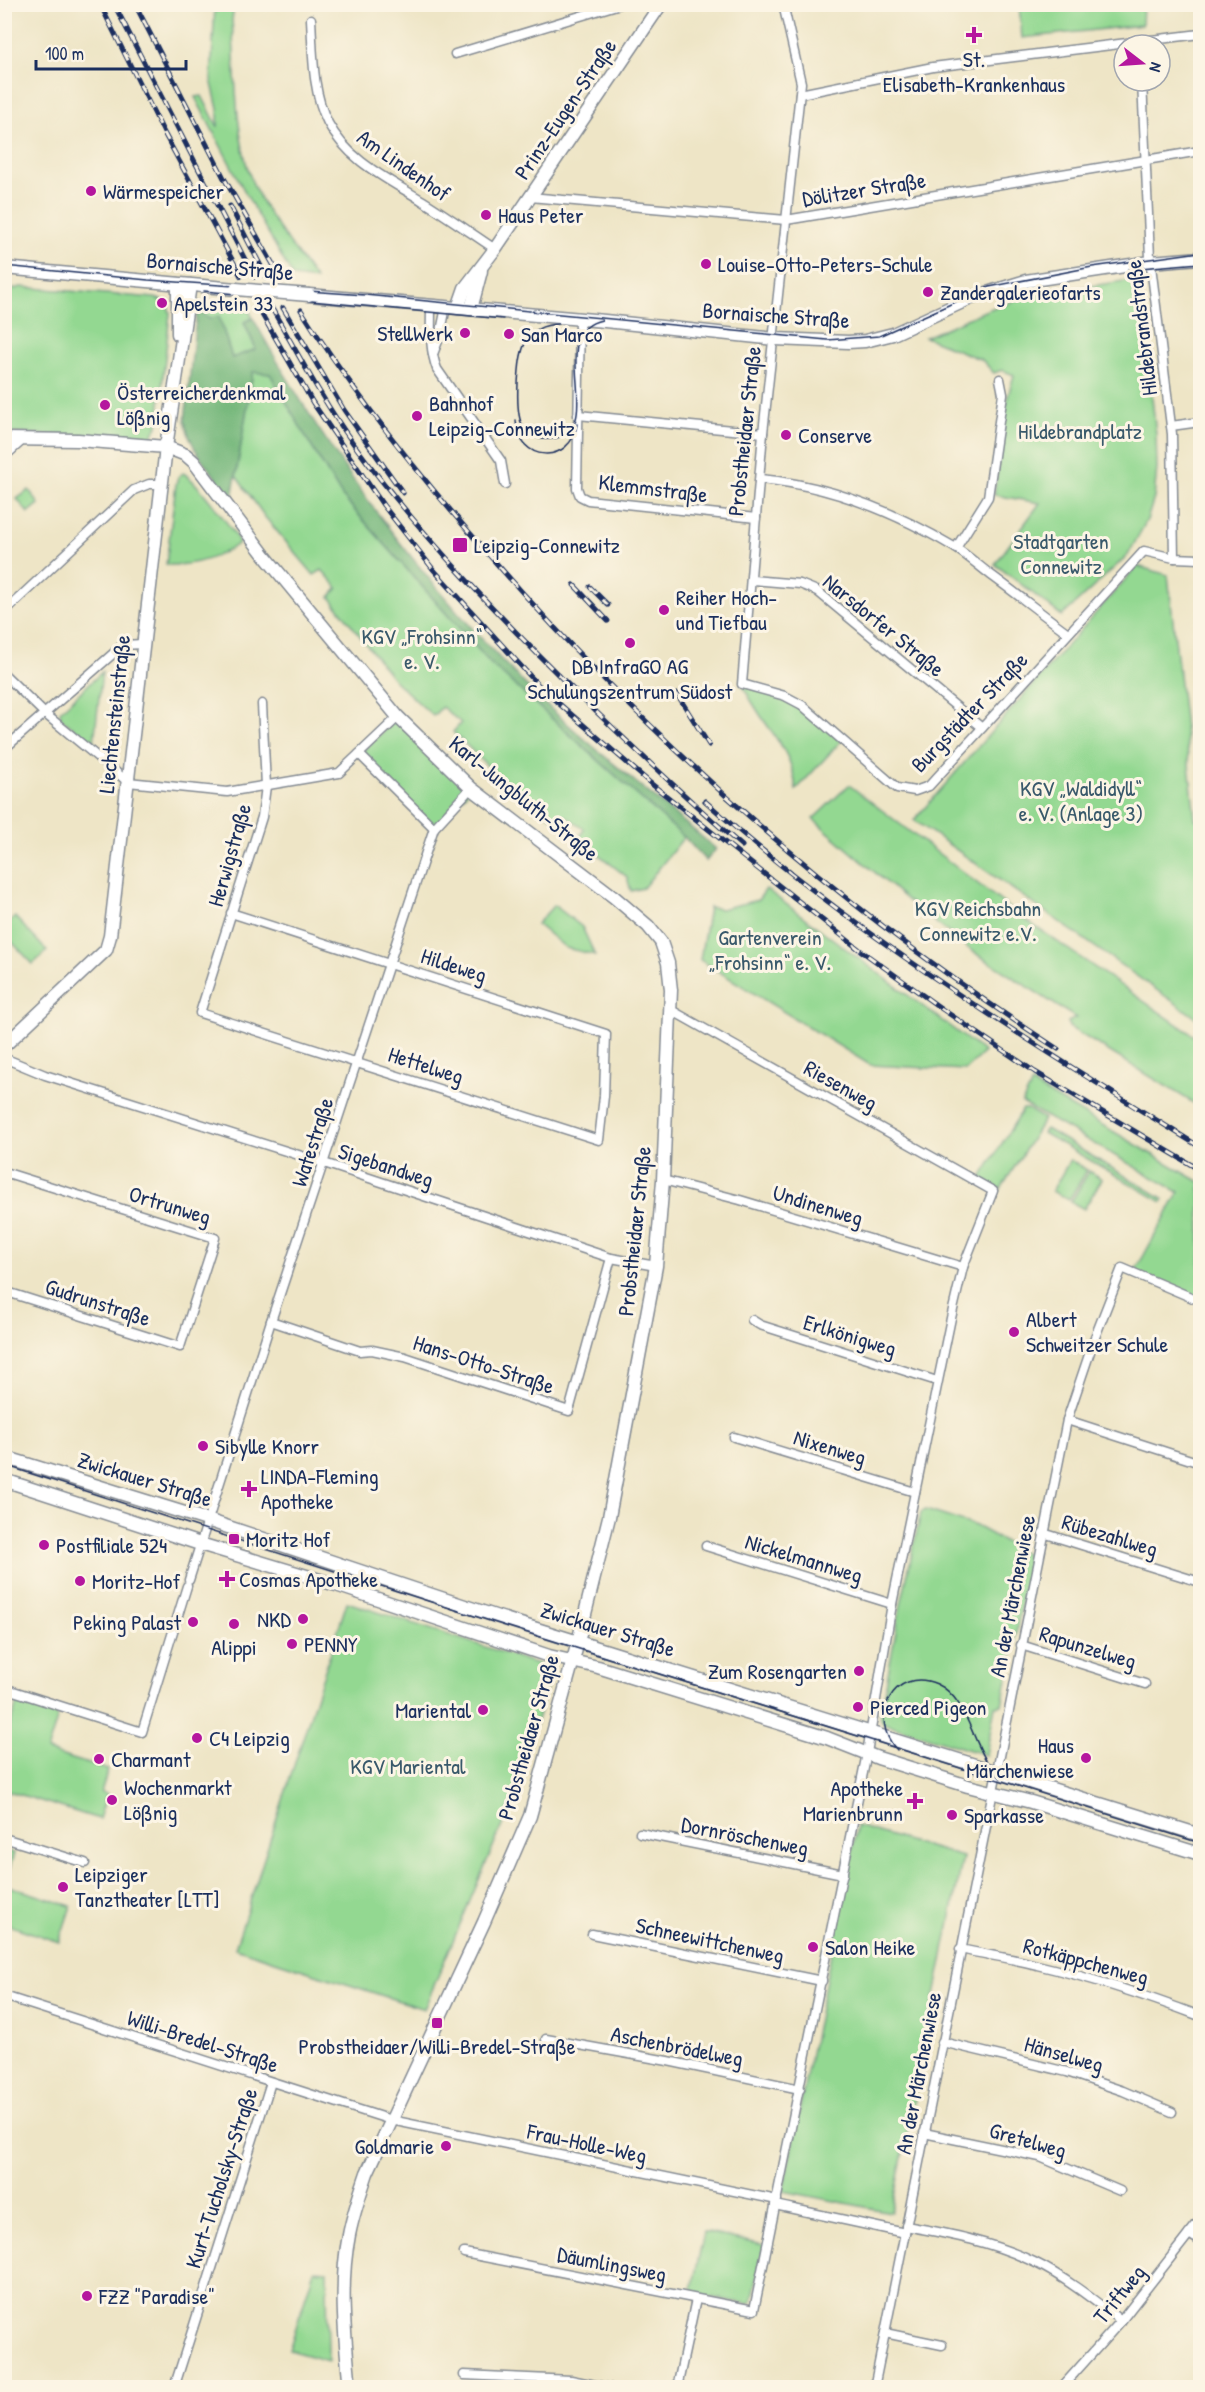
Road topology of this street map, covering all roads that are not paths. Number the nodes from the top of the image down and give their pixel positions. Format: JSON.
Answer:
{"nodes":[{"id":1,"x":620,"y":4,"type":"edge"},
{"id":2,"x":661,"y":4,"type":"edge"},
{"id":3,"x":684,"y":4,"type":"edge"},
{"id":4,"x":697,"y":4,"type":"edge"},
{"id":5,"x":783,"y":4,"type":"edge"},
{"id":6,"x":311,"y":19,"type":"dead end"},
{"id":7,"x":1200,"y":34,"type":"edge"},
{"id":8,"x":1172,"y":38,"type":"edge"},
{"id":9,"x":1112,"y":46,"type":"edge"},
{"id":10,"x":455,"y":54,"type":"dead end"},
{"id":11,"x":1142,"y":93,"type":"edge"},
{"id":12,"x":800,"y":94,"type":"junction"},
{"id":13,"x":1200,"y":151,"type":"edge"},
{"id":14,"x":1145,"y":161,"type":"junction"},
{"id":15,"x":530,"y":197,"type":"junction"},
{"id":16,"x":786,"y":220,"type":"junction"},
{"id":17,"x":495,"y":249,"type":"junction"},
{"id":18,"x":1200,"y":258,"type":"edge"},
{"id":19,"x":1151,"y":262,"type":"junction"},
{"id":20,"x":4,"y":268,"type":"edge"},
{"id":21,"x":184,"y":285,"type":"junction"},
{"id":22,"x":431,"y":306,"type":"junction"},
{"id":23,"x":458,"y":308,"type":"junction"},
{"id":24,"x":580,"y":319,"type":"junction"},
{"id":25,"x":775,"y":339,"type":"junction"},
{"id":26,"x":432,"y":357,"type":"junction"},
{"id":27,"x":1000,"y":379,"type":"dead end"},
{"id":28,"x":578,"y":415,"type":"junction"},
{"id":29,"x":1200,"y":422,"type":"edge"},
{"id":30,"x":1171,"y":426,"type":"junction"},
{"id":31,"x":764,"y":433,"type":"junction"},
{"id":32,"x":4,"y":439,"type":"edge"},
{"id":33,"x":24,"y":439,"type":"junction"},
{"id":34,"x":166,"y":447,"type":"junction"},
{"id":35,"x":4,"y":457,"type":"edge"},
{"id":36,"x":760,"y":479,"type":"junction"},
{"id":37,"x":162,"y":484,"type":"junction"},
{"id":38,"x":505,"y":484,"type":"dead end"},
{"id":39,"x":756,"y":518,"type":"junction"},
{"id":40,"x":956,"y":548,"type":"junction"},
{"id":41,"x":1174,"y":558,"type":"junction"},
{"id":42,"x":1200,"y":558,"type":"edge"},
{"id":43,"x":752,"y":580,"type":"junction"},
{"id":44,"x":4,"y":612,"type":"edge"},
{"id":45,"x":1068,"y":633,"type":"junction"},
{"id":46,"x":143,"y":644,"type":"junction"},
{"id":47,"x":4,"y":674,"type":"edge"},
{"id":48,"x":742,"y":684,"type":"joint"},
{"id":49,"x":262,"y":704,"type":"dead end"},
{"id":50,"x":44,"y":712,"type":"junction"},
{"id":51,"x":398,"y":717,"type":"junction"},
{"id":52,"x":982,"y":728,"type":"junction"},
{"id":53,"x":4,"y":749,"type":"edge"},
{"id":54,"x":359,"y":754,"type":"junction"},
{"id":55,"x":128,"y":782,"type":"junction"},
{"id":56,"x":266,"y":786,"type":"junction"},
{"id":57,"x":471,"y":788,"type":"junction"},
{"id":58,"x":434,"y":828,"type":"junction"},
{"id":59,"x":231,"y":913,"type":"junction"},
{"id":60,"x":389,"y":963,"type":"junction"},
{"id":61,"x":668,"y":963,"type":"joint"},
{"id":62,"x":671,"y":1010,"type":"junction"},
{"id":63,"x":200,"y":1013,"type":"joint"},
{"id":64,"x":4,"y":1046,"type":"edge"},
{"id":65,"x":4,"y":1058,"type":"edge"},
{"id":66,"x":356,"y":1062,"type":"junction"},
{"id":67,"x":604,"y":1096,"type":"joint"},
{"id":68,"x":324,"y":1164,"type":"junction"},
{"id":69,"x":4,"y":1172,"type":"edge"},
{"id":70,"x":663,"y":1180,"type":"junction"},
{"id":71,"x":611,"y":1258,"type":"junction"},
{"id":72,"x":656,"y":1266,"type":"junction"},
{"id":73,"x":963,"y":1267,"type":"junction"},
{"id":74,"x":4,"y":1291,"type":"edge"},
{"id":75,"x":1200,"y":1301,"type":"edge"},
{"id":76,"x":752,"y":1320,"type":"dead end"},
{"id":77,"x":271,"y":1322,"type":"junction"},
{"id":78,"x":180,"y":1347,"type":"joint"},
{"id":79,"x":937,"y":1381,"type":"junction"},
{"id":80,"x":1067,"y":1420,"type":"junction"},
{"id":81,"x":734,"y":1437,"type":"dead end"},
{"id":82,"x":4,"y":1457,"type":"edge"},
{"id":83,"x":1200,"y":1463,"type":"edge"},
{"id":84,"x":4,"y":1480,"type":"edge"},
{"id":85,"x":915,"y":1492,"type":"junction"},
{"id":86,"x":207,"y":1520,"type":"junction"},
{"id":87,"x":1043,"y":1533,"type":"junction"},
{"id":88,"x":200,"y":1544,"type":"junction"},
{"id":89,"x":706,"y":1546,"type":"dead end"},
{"id":90,"x":1200,"y":1582,"type":"edge"},
{"id":91,"x":892,"y":1604,"type":"junction"},
{"id":92,"x":578,"y":1642,"type":"junction"},
{"id":93,"x":1021,"y":1645,"type":"junction"},
{"id":94,"x":572,"y":1662,"type":"junction"},
{"id":95,"x":1145,"y":1684,"type":"dead end"},
{"id":96,"x":4,"y":1688,"type":"edge"},
{"id":97,"x":871,"y":1733,"type":"junction"},
{"id":98,"x":867,"y":1753,"type":"junction"},
{"id":99,"x":996,"y":1770,"type":"junction"},
{"id":100,"x":991,"y":1793,"type":"junction"},
{"id":101,"x":640,"y":1833,"type":"dead end"},
{"id":102,"x":1200,"y":1835,"type":"edge"},
{"id":103,"x":4,"y":1838,"type":"edge"},
{"id":104,"x":1200,"y":1854,"type":"edge"},
{"id":105,"x":85,"y":1863,"type":"dead end"},
{"id":106,"x":843,"y":1874,"type":"junction"},
{"id":107,"x":592,"y":1934,"type":"dead end"},
{"id":108,"x":960,"y":1949,"type":"junction"},
{"id":109,"x":822,"y":1981,"type":"junction"},
{"id":110,"x":4,"y":1995,"type":"edge"},
{"id":111,"x":1200,"y":2016,"type":"edge"},
{"id":112,"x":546,"y":2039,"type":"dead end"},
{"id":113,"x":942,"y":2042,"type":"junction"},
{"id":114,"x":271,"y":2082,"type":"junction"},
{"id":115,"x":800,"y":2089,"type":"junction"},
{"id":116,"x":1172,"y":2112,"type":"dead end"},
{"id":117,"x":391,"y":2120,"type":"junction"},
{"id":118,"x":924,"y":2133,"type":"junction"},
{"id":119,"x":1120,"y":2191,"type":"dead end"},
{"id":120,"x":776,"y":2202,"type":"junction"},
{"id":121,"x":1200,"y":2220,"type":"edge"},
{"id":122,"x":905,"y":2229,"type":"junction"},
{"id":123,"x":1189,"y":2234,"type":"junction"},
{"id":124,"x":1200,"y":2241,"type":"edge"},
{"id":125,"x":464,"y":2253,"type":"dead end"},
{"id":126,"x":696,"y":2299,"type":"junction"},
{"id":127,"x":1122,"y":2320,"type":"junction"},
{"id":128,"x":885,"y":2333,"type":"junction"},
{"id":129,"x":942,"y":2345,"type":"dead end"},
{"id":130,"x":464,"y":2375,"type":"dead end"},
{"id":131,"x":1072,"y":2384,"type":"edge"},
{"id":132,"x":174,"y":2388,"type":"edge"},
{"id":133,"x":350,"y":2388,"type":"edge"},
{"id":134,"x":610,"y":2388,"type":"edge"},
{"id":135,"x":676,"y":2388,"type":"edge"},
{"id":136,"x":874,"y":2388,"type":"edge"},
{"id":137,"x":1061,"y":2388,"type":"edge"}],
"edges":[{"from":1,"to":10,"type":"street","name":"Prinz-Eugen-Straße"},
{"from":2,"to":15,"type":"main road","name":"Prinz-Eugen-Straße"},
{"from":3,"to":4,"type":"street"},
{"from":5,"to":12,"type":"street","name":"Probstheidaer Straße"},
{"from":6,"to":17,"type":"street","name":"Am Lindenhof"},
{"from":7,"to":8,"type":"street"},
{"from":9,"to":12,"type":"street"},
{"from":11,"to":14,"type":"street","name":"Hildebrandstraße"},
{"from":12,"to":16,"type":"street","name":"Probstheidaer Straße"},
{"from":13,"to":14,"type":"street","name":"Dölitzer Straße"},
{"from":14,"to":16,"type":"street","name":"Dölitzer Straße"},
{"from":14,"to":19,"type":"street","name":"Hildebrandstraße"},
{"from":15,"to":16,"type":"street","name":"Dölitzer Straße"},
{"from":15,"to":17,"type":"main road","name":"Prinz-Eugen-Straße"},
{"from":16,"to":25,"type":"street","name":"Probstheidaer Straße"},
{"from":17,"to":23,"type":"main road","name":"Prinz-Eugen-Straße"},
{"from":18,"to":19,"type":"main road","name":"Bornaische Straße"},
{"from":19,"to":25,"type":"main road","name":"Bornaische Straße"},
{"from":19,"to":30,"type":"street","name":"Hildebrandstraße"},
{"from":20,"to":21,"type":"main road","name":"Bornaische Straße"},
{"from":21,"to":22,"type":"main road","name":"Bornaische Straße","bridge":true},
{"from":21,"to":34,"type":"main road","name":"Liechtensteinstraße"},
{"from":22,"to":23,"type":"main road","name":"Bornaische Straße"},
{"from":22,"to":26,"type":"street"},
{"from":23,"to":24,"type":"main road","name":"Bornaische Straße"},
{"from":23,"to":26,"type":"street"},
{"from":24,"to":25,"type":"main road","name":"Bornaische Straße"},
{"from":24,"to":28,"type":"street","name":"Klemmstraße"},
{"from":25,"to":31,"type":"street","name":"Probstheidaer Straße"},
{"from":26,"to":38,"type":"street"},
{"from":27,"to":40,"type":"street"},
{"from":28,"to":31,"type":"street"},
{"from":28,"to":39,"type":"street","name":"Klemmstraße"},
{"from":29,"to":30,"type":"street"},
{"from":30,"to":41,"type":"street","name":"Hildebrandstraße"},
{"from":31,"to":36,"type":"street","name":"Probstheidaer Straße"},
{"from":32,"to":33,"type":"main road"},
{"from":33,"to":34,"type":"main road"},
{"from":33,"to":35,"type":"street"},
{"from":34,"to":37,"type":"main road","name":"Liechtensteinstraße"},
{"from":34,"to":51,"type":"main road","name":"Karl-Jungbluth-Straße"},
{"from":36,"to":39,"type":"street","name":"Probstheidaer Straße"},
{"from":36,"to":40,"type":"street"},
{"from":37,"to":44,"type":"street"},
{"from":37,"to":46,"type":"main road","name":"Liechtensteinstraße"},
{"from":39,"to":43,"type":"street","name":"Probstheidaer Straße"},
{"from":40,"to":45,"type":"street"},
{"from":41,"to":42,"type":"street"},
{"from":41,"to":45,"type":"street","name":"Burgstädter Straße"},
{"from":43,"to":48,"type":"street","name":"Probstheidaer Straße"},
{"from":43,"to":52,"type":"street","name":"Narsdorfer Straße"},
{"from":45,"to":52,"type":"street","name":"Burgstädter Straße"},
{"from":46,"to":50,"type":"street"},
{"from":46,"to":55,"type":"main road","name":"Liechtensteinstraße"},
{"from":47,"to":50,"type":"street"},
{"from":48,"to":52,"type":"street","name":"Burgstädter Straße"},
{"from":49,"to":56,"type":"street","name":"Herwigstraße"},
{"from":50,"to":53,"type":"street"},
{"from":50,"to":55,"type":"street"},
{"from":51,"to":54,"type":"street"},
{"from":51,"to":57,"type":"main road","name":"Karl-Jungbluth-Straße"},
{"from":54,"to":56,"type":"street"},
{"from":54,"to":58,"type":"street"},
{"from":55,"to":56,"type":"street"},
{"from":55,"to":64,"type":"main road","name":"Liechtensteinstraße"},
{"from":56,"to":59,"type":"street","name":"Herwigstraße"},
{"from":57,"to":58,"type":"street","name":"Watestraße"},
{"from":57,"to":61,"type":"main road","name":"Karl-Jungbluth-Straße"},
{"from":58,"to":60,"type":"street","name":"Watestraße"},
{"from":59,"to":60,"type":"street","name":"Hildeweg"},
{"from":59,"to":63,"type":"street","name":"Herwigstraße"},
{"from":60,"to":66,"type":"street","name":"Watestraße"},
{"from":60,"to":67,"type":"street","name":"Hildeweg"},
{"from":61,"to":62,"type":"main road","name":"Probstheidaer Straße"},
{"from":62,"to":70,"type":"main road","name":"Probstheidaer Straße"},
{"from":62,"to":73,"type":"street","name":"Riesenweg"},
{"from":63,"to":66,"type":"street","name":"Hettelweg"},
{"from":65,"to":68,"type":"street","name":"Sigebandweg"},
{"from":66,"to":67,"type":"street","name":"Hettelweg"},
{"from":66,"to":68,"type":"street","name":"Watestraße"},
{"from":68,"to":71,"type":"street","name":"Sigebandweg"},
{"from":68,"to":77,"type":"street","name":"Watestraße"},
{"from":69,"to":78,"type":"street","name":"Ortrunweg"},
{"from":70,"to":72,"type":"main road","name":"Probstheidaer Straße"},
{"from":70,"to":73,"type":"street","name":"Undinenweg"},
{"from":71,"to":72,"type":"street","name":"Sigebandweg"},
{"from":71,"to":77,"type":"street","name":"Hans-Otto-Straße"},
{"from":72,"to":92,"type":"main road","name":"Probstheidaer Straße"},
{"from":73,"to":79,"type":"street"},
{"from":74,"to":78,"type":"street","name":"Gudrunstraße"},
{"from":75,"to":80,"type":"street","name":"An der Märchenwiese"},
{"from":76,"to":79,"type":"street","name":"Erlkönigweg"},
{"from":77,"to":86,"type":"street","name":"Watestraße"},
{"from":79,"to":85,"type":"street"},
{"from":80,"to":83,"type":"street"},
{"from":80,"to":87,"type":"street","name":"An der Märchenwiese"},
{"from":81,"to":85,"type":"street","name":"Nixenweg"},
{"from":82,"to":86,"type":"main road","name":"Zwickauer Straße"},
{"from":84,"to":88,"type":"main road","name":"Zwickauer Straße"},
{"from":85,"to":91,"type":"street"},
{"from":86,"to":88,"type":"street","name":"Watestraße"},
{"from":86,"to":92,"type":"main road","name":"Zwickauer Straße"},
{"from":87,"to":90,"type":"street","name":"Rübezahlweg"},
{"from":87,"to":93,"type":"street","name":"An der Märchenwiese"},
{"from":88,"to":94,"type":"main road","name":"Zwickauer Straße"},
{"from":88,"to":96,"type":"street","name":"Watestraße"},
{"from":89,"to":91,"type":"street","name":"Nickelmannweg"},
{"from":91,"to":97,"type":"street"},
{"from":92,"to":94,"type":"main road","name":"Probstheidaer Straße"},
{"from":92,"to":97,"type":"main road","name":"Zwickauer Straße"},
{"from":93,"to":95,"type":"street","name":"Rapunzelweg"},
{"from":93,"to":99,"type":"street","name":"An der Märchenwiese"},
{"from":94,"to":98,"type":"main road","name":"Zwickauer Straße"},
{"from":94,"to":117,"type":"main road","name":"Probstheidaer Straße"},
{"from":97,"to":98,"type":"street"},
{"from":97,"to":99,"type":"main road","name":"Zwickauer Straße"},
{"from":98,"to":100,"type":"main road","name":"Zwickauer Straße"},
{"from":98,"to":106,"type":"street"},
{"from":99,"to":100,"type":"street","name":"An der Märchenwiese"},
{"from":99,"to":102,"type":"main road","name":"Zwickauer Straße"},
{"from":100,"to":104,"type":"main road","name":"Zwickauer Straße"},
{"from":100,"to":108,"type":"street","name":"An der Märchenwiese"},
{"from":101,"to":106,"type":"street","name":"Dornröschenweg"},
{"from":103,"to":105,"type":"street"},
{"from":106,"to":109,"type":"street"},
{"from":107,"to":109,"type":"street","name":"Schneewittchenweg"},
{"from":108,"to":111,"type":"street","name":"Rotkäppchenweg"},
{"from":108,"to":113,"type":"street","name":"An der Märchenwiese"},
{"from":109,"to":115,"type":"street"},
{"from":110,"to":114,"type":"street","name":"Willi-Bredel-Straße"},
{"from":112,"to":115,"type":"street","name":"Aschenbrödelweg"},
{"from":113,"to":116,"type":"street","name":"Hänselweg"},
{"from":113,"to":118,"type":"street","name":"An der Märchenwiese"},
{"from":114,"to":117,"type":"street","name":"Willi-Bredel-Straße"},
{"from":114,"to":132,"type":"street","name":"Kurt-Tucholsky-Straße"},
{"from":115,"to":120,"type":"street"},
{"from":117,"to":120,"type":"street","name":"Frau-Holle-Weg"},
{"from":117,"to":133,"type":"main road","name":"Probstheidaer Straße"},
{"from":118,"to":119,"type":"street","name":"Gretelweg"},
{"from":118,"to":122,"type":"street","name":"An der Märchenwiese"},
{"from":120,"to":122,"type":"street"},
{"from":120,"to":126,"type":"street","name":"Däumlingsweg"},
{"from":121,"to":123,"type":"street","name":"Triftweg"},
{"from":122,"to":127,"type":"street"},
{"from":122,"to":128,"type":"street","name":"An der Märchenwiese"},
{"from":123,"to":124,"type":"street"},
{"from":123,"to":127,"type":"street","name":"Triftweg"},
{"from":125,"to":126,"type":"street","name":"Däumlingsweg"},
{"from":126,"to":135,"type":"street"},
{"from":127,"to":131,"type":"street","name":"Triftweg"},
{"from":128,"to":129,"type":"street"},
{"from":128,"to":136,"type":"street","name":"An der Märchenwiese"},
{"from":130,"to":134,"type":"street"},
{"from":131,"to":137,"type":"street","name":"Triftweg"}]}
